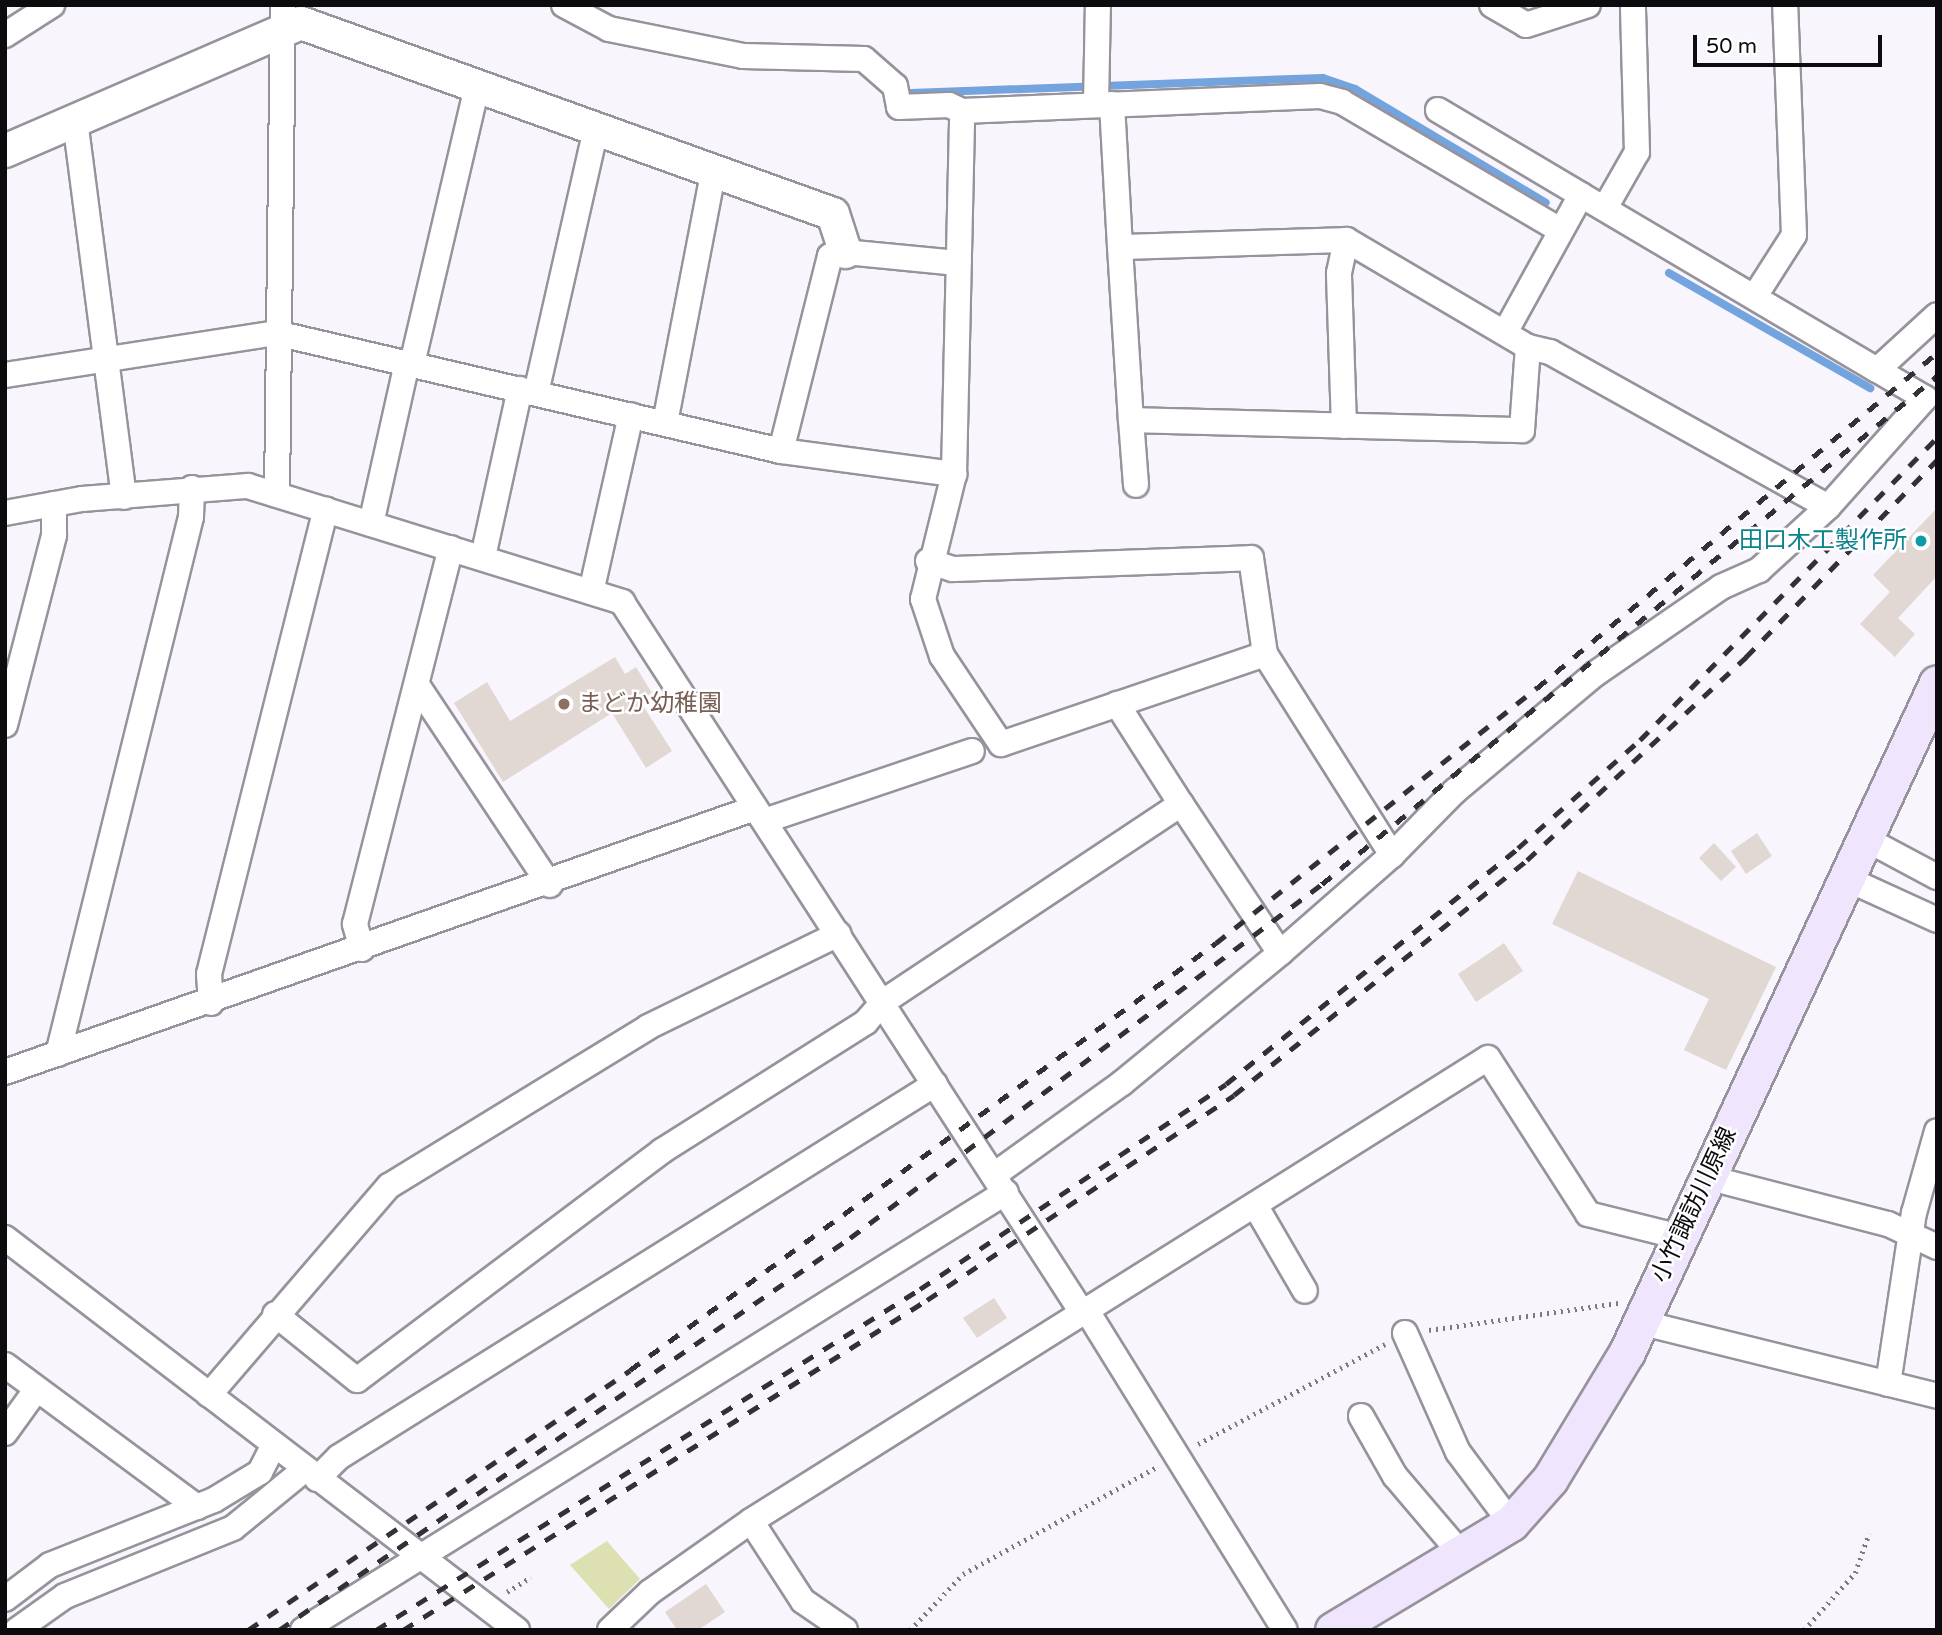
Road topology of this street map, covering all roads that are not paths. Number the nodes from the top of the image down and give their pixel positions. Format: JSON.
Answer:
{"nodes":[{"id":1,"x":52,"y":5,"type":"edge"},
{"id":2,"x":564,"y":5,"type":"edge"},
{"id":3,"x":1098,"y":5,"type":"edge"},
{"id":4,"x":1492,"y":5,"type":"edge"},
{"id":5,"x":1588,"y":5,"type":"edge"},
{"id":6,"x":1633,"y":5,"type":"edge"},
{"id":7,"x":1785,"y":5,"type":"edge"},
{"id":8,"x":281,"y":17,"type":"edge"},
{"id":9,"x":5,"y":36,"type":"edge"},
{"id":10,"x":477,"y":87,"type":"junction"},
{"id":11,"x":1100,"y":95,"type":"junction"},
{"id":12,"x":1438,"y":110,"type":"dead end"},
{"id":13,"x":962,"y":111,"type":"junction"},
{"id":14,"x":75,"y":120,"type":"junction"},
{"id":15,"x":596,"y":129,"type":"junction"},
{"id":16,"x":5,"y":151,"type":"edge"},
{"id":17,"x":713,"y":173,"type":"junction"},
{"id":18,"x":1581,"y":195,"type":"junction"},
{"id":19,"x":1605,"y":208,"type":"junction"},
{"id":20,"x":1560,"y":230,"type":"junction"},
{"id":21,"x":1346,"y":240,"type":"junction"},
{"id":22,"x":1120,"y":247,"type":"junction"},
{"id":23,"x":845,"y":251,"type":"junction"},
{"id":24,"x":958,"y":263,"type":"junction"},
{"id":25,"x":1755,"y":296,"type":"junction"},
{"id":26,"x":1937,"y":314,"type":"edge"},
{"id":27,"x":1507,"y":328,"type":"junction"},
{"id":28,"x":276,"y":332,"type":"junction"},
{"id":29,"x":1528,"y":347,"type":"junction"},
{"id":30,"x":105,"y":359,"type":"junction"},
{"id":31,"x":409,"y":363,"type":"junction"},
{"id":32,"x":1877,"y":370,"type":"junction"},
{"id":33,"x":5,"y":375,"type":"edge"},
{"id":34,"x":528,"y":391,"type":"junction"},
{"id":35,"x":631,"y":415,"type":"junction"},
{"id":36,"x":1131,"y":420,"type":"junction"},
{"id":37,"x":665,"y":423,"type":"junction"},
{"id":38,"x":1344,"y":426,"type":"junction"},
{"id":39,"x":781,"y":451,"type":"junction"},
{"id":40,"x":954,"y":474,"type":"junction"},
{"id":41,"x":1136,"y":485,"type":"dead end"},
{"id":42,"x":192,"y":488,"type":"junction"},
{"id":43,"x":277,"y":495,"type":"junction"},
{"id":44,"x":124,"y":497,"type":"junction"},
{"id":45,"x":54,"y":504,"type":"junction"},
{"id":46,"x":1828,"y":507,"type":"junction"},
{"id":47,"x":326,"y":509,"type":"junction"},
{"id":48,"x":5,"y":513,"type":"edge"},
{"id":49,"x":371,"y":524,"type":"junction"},
{"id":50,"x":451,"y":548,"type":"junction"},
{"id":51,"x":483,"y":557,"type":"junction"},
{"id":52,"x":928,"y":561,"type":"junction"},
{"id":53,"x":592,"y":589,"type":"junction"},
{"id":54,"x":1265,"y":654,"type":"junction"},
{"id":55,"x":1937,"y":683,"type":"edge"},
{"id":56,"x":417,"y":685,"type":"junction"},
{"id":57,"x":1117,"y":704,"type":"junction"},
{"id":58,"x":5,"y":725,"type":"edge"},
{"id":59,"x":972,"y":751,"type":"dead end"},
{"id":60,"x":1181,"y":804,"type":"junction"},
{"id":61,"x":761,"y":814,"type":"junction"},
{"id":62,"x":1864,"y":838,"type":"junction"},
{"id":63,"x":1392,"y":855,"type":"junction"},
{"id":64,"x":1937,"y":877,"type":"edge"},
{"id":65,"x":1845,"y":878,"type":"junction"},
{"id":66,"x":550,"y":885,"type":"junction"},
{"id":67,"x":1937,"y":920,"type":"edge"},
{"id":68,"x":839,"y":934,"type":"junction"},
{"id":69,"x":362,"y":949,"type":"junction"},
{"id":70,"x":1280,"y":953,"type":"junction"},
{"id":71,"x":884,"y":1001,"type":"junction"},
{"id":72,"x":211,"y":1003,"type":"junction"},
{"id":73,"x":58,"y":1055,"type":"junction"},
{"id":74,"x":5,"y":1072,"type":"edge"},
{"id":75,"x":935,"y":1084,"type":"junction"},
{"id":76,"x":1937,"y":1131,"type":"edge"},
{"id":77,"x":1706,"y":1177,"type":"junction"},
{"id":78,"x":1000,"y":1183,"type":"junction"},
{"id":79,"x":1255,"y":1205,"type":"junction"},
{"id":80,"x":1680,"y":1237,"type":"junction"},
{"id":81,"x":5,"y":1238,"type":"edge"},
{"id":82,"x":1909,"y":1239,"type":"junction"},
{"id":83,"x":1937,"y":1247,"type":"edge"},
{"id":84,"x":1305,"y":1291,"type":"dead end"},
{"id":85,"x":1645,"y":1311,"type":"junction"},
{"id":86,"x":1085,"y":1312,"type":"junction"},
{"id":87,"x":275,"y":1314,"type":"junction"},
{"id":88,"x":1405,"y":1333,"type":"road end"},
{"id":89,"x":5,"y":1365,"type":"edge"},
{"id":90,"x":1888,"y":1384,"type":"junction"},
{"id":91,"x":36,"y":1390,"type":"junction"},
{"id":92,"x":209,"y":1395,"type":"junction"},
{"id":93,"x":1937,"y":1396,"type":"edge"},
{"id":94,"x":1361,"y":1416,"type":"dead end"},
{"id":95,"x":5,"y":1433,"type":"edge"},
{"id":96,"x":274,"y":1445,"type":"junction"},
{"id":97,"x":311,"y":1474,"type":"junction"},
{"id":98,"x":197,"y":1507,"type":"junction"},
{"id":99,"x":751,"y":1521,"type":"junction"},
{"id":100,"x":1511,"y":1523,"type":"junction"},
{"id":101,"x":1458,"y":1550,"type":"junction"},
{"id":102,"x":420,"y":1556,"type":"junction"},
{"id":103,"x":5,"y":1599,"type":"edge"},
{"id":104,"x":17,"y":1630,"type":"edge"},
{"id":105,"x":303,"y":1630,"type":"edge"},
{"id":106,"x":517,"y":1630,"type":"edge"},
{"id":107,"x":610,"y":1630,"type":"edge"},
{"id":108,"x":845,"y":1630,"type":"edge"},
{"id":109,"x":1285,"y":1630,"type":"edge"},
{"id":110,"x":1333,"y":1630,"type":"edge"}],
"edges":[{"from":1,"to":9,"type":"street"},
{"from":2,"to":13,"type":"street"},
{"from":3,"to":11,"type":"street"},
{"from":4,"to":5,"type":"street"},
{"from":6,"to":19,"type":"street"},
{"from":7,"to":25,"type":"street"},
{"from":8,"to":10,"type":"street"},
{"from":8,"to":14,"type":"street"},
{"from":8,"to":28,"type":"street"},
{"from":10,"to":15,"type":"street"},
{"from":10,"to":31,"type":"street"},
{"from":11,"to":13,"type":"street"},
{"from":11,"to":20,"type":"street"},
{"from":11,"to":22,"type":"street"},
{"from":12,"to":18,"type":"street"},
{"from":13,"to":24,"type":"street"},
{"from":14,"to":16,"type":"street"},
{"from":14,"to":30,"type":"street"},
{"from":15,"to":17,"type":"street"},
{"from":15,"to":34,"type":"street"},
{"from":17,"to":23,"type":"street"},
{"from":17,"to":37,"type":"street"},
{"from":18,"to":19,"type":"street"},
{"from":18,"to":20,"type":"street"},
{"from":19,"to":25,"type":"street"},
{"from":20,"to":27,"type":"street"},
{"from":21,"to":22,"type":"street"},
{"from":21,"to":27,"type":"street"},
{"from":21,"to":38,"type":"street"},
{"from":22,"to":36,"type":"street"},
{"from":23,"to":24,"type":"street"},
{"from":23,"to":39,"type":"street"},
{"from":24,"to":40,"type":"street"},
{"from":25,"to":32,"type":"street"},
{"from":26,"to":32,"type":"street"},
{"from":27,"to":29,"type":"street"},
{"from":28,"to":30,"type":"street"},
{"from":28,"to":31,"type":"street"},
{"from":28,"to":43,"type":"street"},
{"from":29,"to":38,"type":"street"},
{"from":29,"to":46,"type":"street"},
{"from":30,"to":33,"type":"street"},
{"from":30,"to":44,"type":"street"},
{"from":31,"to":34,"type":"street"},
{"from":31,"to":49,"type":"street"},
{"from":32,"to":46,"type":"street"},
{"from":34,"to":35,"type":"street"},
{"from":34,"to":51,"type":"street"},
{"from":35,"to":37,"type":"street"},
{"from":35,"to":53,"type":"street"},
{"from":36,"to":38,"type":"street"},
{"from":36,"to":41,"type":"street"},
{"from":37,"to":39,"type":"street"},
{"from":39,"to":40,"type":"street"},
{"from":40,"to":52,"type":"street"},
{"from":42,"to":43,"type":"street"},
{"from":42,"to":44,"type":"street"},
{"from":42,"to":73,"type":"street"},
{"from":43,"to":47,"type":"street"},
{"from":44,"to":45,"type":"street"},
{"from":45,"to":48,"type":"street"},
{"from":45,"to":58,"type":"street"},
{"from":46,"to":63,"type":"street"},
{"from":47,"to":49,"type":"street"},
{"from":47,"to":72,"type":"street"},
{"from":49,"to":50,"type":"street"},
{"from":50,"to":51,"type":"street"},
{"from":50,"to":56,"type":"street"},
{"from":51,"to":53,"type":"street"},
{"from":52,"to":54,"type":"street"},
{"from":52,"to":57,"type":"street"},
{"from":53,"to":61,"type":"street"},
{"from":54,"to":57,"type":"street"},
{"from":54,"to":63,"type":"street"},
{"from":55,"to":62,"type":"main road","name":"小竹諏訪川原線"},
{"from":56,"to":66,"type":"street"},
{"from":56,"to":69,"type":"street"},
{"from":57,"to":60,"type":"street"},
{"from":59,"to":61,"type":"street"},
{"from":60,"to":70,"type":"street"},
{"from":60,"to":71,"type":"street"},
{"from":61,"to":66,"type":"street"},
{"from":61,"to":68,"type":"street"},
{"from":62,"to":64,"type":"street"},
{"from":62,"to":65,"type":"main road","name":"小竹諏訪川原線"},
{"from":63,"to":70,"type":"street"},
{"from":65,"to":67,"type":"street"},
{"from":65,"to":77,"type":"main road","name":"小竹諏訪川原線"},
{"from":66,"to":69,"type":"street"},
{"from":68,"to":71,"type":"street"},
{"from":68,"to":87,"type":"street"},
{"from":69,"to":72,"type":"street"},
{"from":70,"to":78,"type":"street"},
{"from":71,"to":75,"type":"street"},
{"from":71,"to":87,"type":"street"},
{"from":72,"to":73,"type":"street"},
{"from":73,"to":74,"type":"street"},
{"from":75,"to":78,"type":"street"},
{"from":75,"to":97,"type":"street"},
{"from":76,"to":82,"type":"street"},
{"from":77,"to":80,"type":"main road","name":"小竹諏訪川原線"},
{"from":77,"to":82,"type":"street"},
{"from":78,"to":86,"type":"street"},
{"from":78,"to":102,"type":"street"},
{"from":79,"to":80,"type":"street"},
{"from":79,"to":84,"type":"street"},
{"from":79,"to":86,"type":"street"},
{"from":80,"to":85,"type":"main road","name":"小竹諏訪川原線"},
{"from":81,"to":92,"type":"street"},
{"from":82,"to":83,"type":"street"},
{"from":82,"to":90,"type":"street"},
{"from":85,"to":90,"type":"street"},
{"from":85,"to":100,"type":"main road","name":"小竹諏訪川原線"},
{"from":86,"to":99,"type":"street"},
{"from":86,"to":109,"type":"street"},
{"from":87,"to":92,"type":"street"},
{"from":88,"to":100,"type":"street"},
{"from":89,"to":91,"type":"street"},
{"from":90,"to":93,"type":"street"},
{"from":91,"to":95,"type":"street"},
{"from":91,"to":98,"type":"street"},
{"from":92,"to":96,"type":"street"},
{"from":94,"to":101,"type":"street"},
{"from":96,"to":97,"type":"street"},
{"from":96,"to":98,"type":"street"},
{"from":97,"to":102,"type":"street"},
{"from":97,"to":104,"type":"street"},
{"from":98,"to":103,"type":"street"},
{"from":99,"to":107,"type":"street"},
{"from":99,"to":108,"type":"street"},
{"from":100,"to":101,"type":"main road","name":"小竹諏訪川原線"},
{"from":101,"to":110,"type":"main road","name":"小竹諏訪川原線"},
{"from":102,"to":105,"type":"street"},
{"from":102,"to":106,"type":"street"}]}
